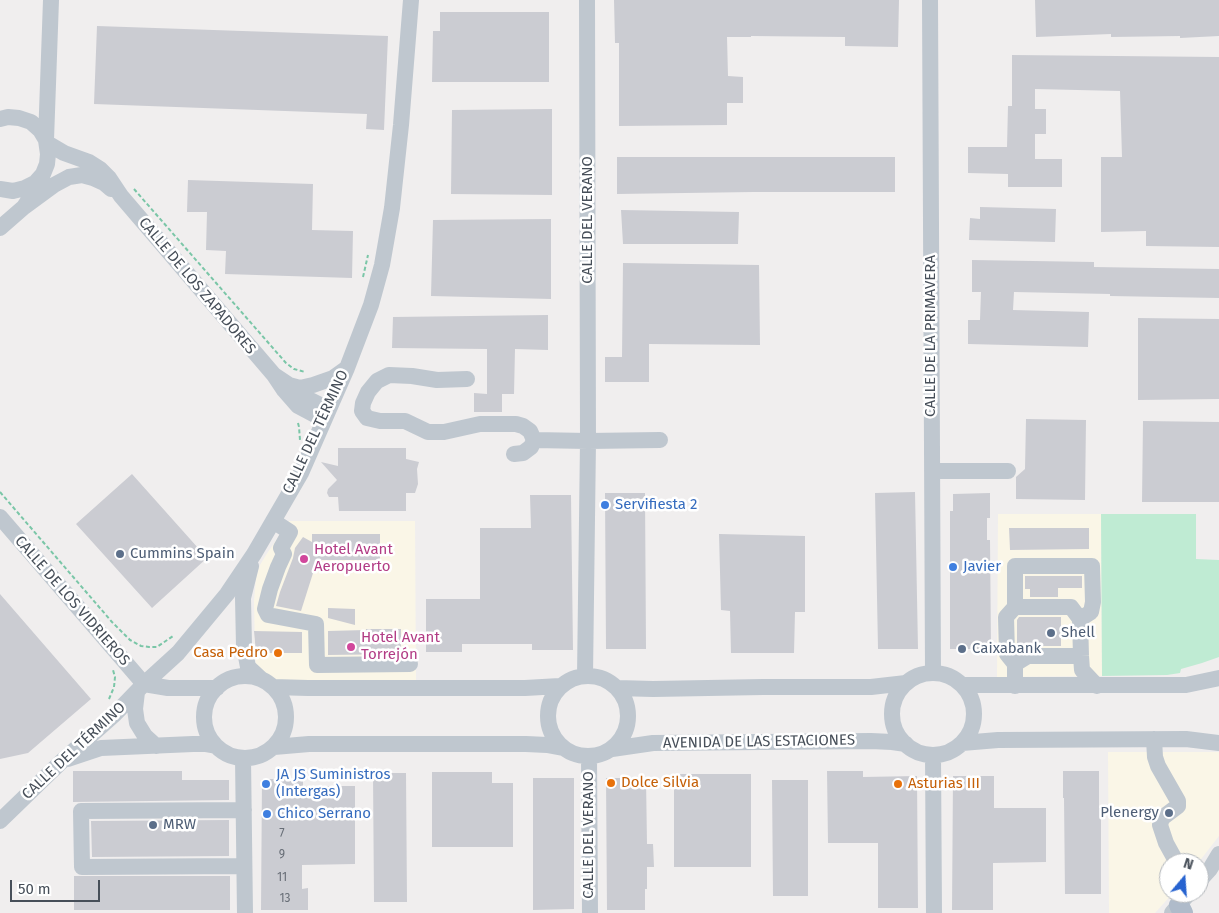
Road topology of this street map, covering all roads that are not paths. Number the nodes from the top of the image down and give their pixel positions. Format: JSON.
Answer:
{"nodes":[{"id":1,"x":51,"y":0,"type":"edge"},
{"id":2,"x":411,"y":0,"type":"edge"},
{"id":3,"x":587,"y":0,"type":"edge"},
{"id":4,"x":930,"y":0,"type":"edge"},
{"id":5,"x":0,"y":119,"type":"edge"},
{"id":6,"x":46,"y":142,"type":"junction"},
{"id":7,"x":43,"y":174,"type":"junction"},
{"id":8,"x":0,"y":189,"type":"edge"},
{"id":9,"x":124,"y":193,"type":"junction"},
{"id":10,"x":24,"y":207,"type":"junction"},
{"id":11,"x":0,"y":228,"type":"edge"},
{"id":12,"x":347,"y":368,"type":"junction"},
{"id":13,"x":274,"y":375,"type":"junction"},
{"id":14,"x":467,"y":379,"type":"dead end"},
{"id":15,"x":289,"y":385,"type":"junction"},
{"id":16,"x":297,"y":412,"type":"junction"},
{"id":17,"x":326,"y":414,"type":"junction"},
{"id":18,"x":534,"y":440,"type":"junction"},
{"id":19,"x":660,"y":440,"type":"dead end"},
{"id":20,"x":588,"y":441,"type":"junction"},
{"id":21,"x":306,"y":445,"type":"junction"},
{"id":22,"x":514,"y":454,"type":"dead end"},
{"id":23,"x":932,"y":471,"type":"junction"},
{"id":24,"x":1008,"y":471,"type":"dead end"},
{"id":25,"x":0,"y":517,"type":"edge"},
{"id":26,"x":273,"y":521,"type":"junction"},
{"id":27,"x":254,"y":554,"type":"junction"},
{"id":28,"x":1015,"y":607,"type":"junction"},
{"id":29,"x":1080,"y":618,"type":"junction"},
{"id":30,"x":1080,"y":656,"type":"junction"},
{"id":31,"x":410,"y":664,"type":"dead end"},
{"id":32,"x":1014,"y":664,"type":"junction"},
{"id":33,"x":933,"y":673,"type":"junction"},
{"id":34,"x":585,"y":676,"type":"junction"},
{"id":35,"x":1219,"y":678,"type":"edge"},
{"id":36,"x":906,"y":682,"type":"junction"},
{"id":37,"x":267,"y":683,"type":"junction"},
{"id":38,"x":963,"y":685,"type":"junction"},
{"id":39,"x":560,"y":686,"type":"junction"},
{"id":40,"x":1015,"y":686,"type":"junction"},
{"id":41,"x":1097,"y":686,"type":"junction"},
{"id":42,"x":140,"y":688,"type":"junction"},
{"id":43,"x":217,"y":688,"type":"junction"},
{"id":44,"x":617,"y":688,"type":"junction"},
{"id":45,"x":1154,"y":739,"type":"junction"},
{"id":46,"x":962,"y":742,"type":"junction"},
{"id":47,"x":1219,"y":743,"type":"edge"},
{"id":48,"x":906,"y":744,"type":"junction"},
{"id":49,"x":156,"y":746,"type":"junction"},
{"id":50,"x":216,"y":746,"type":"junction"},
{"id":51,"x":274,"y":747,"type":"junction"},
{"id":52,"x":563,"y":748,"type":"junction"},
{"id":53,"x":612,"y":749,"type":"junction"},
{"id":54,"x":933,"y":755,"type":"junction"},
{"id":55,"x":589,"y":757,"type":"junction"},
{"id":56,"x":243,"y":758,"type":"junction"},
{"id":57,"x":61,"y":762,"type":"junction"},
{"id":58,"x":244,"y":810,"type":"junction"},
{"id":59,"x":0,"y":821,"type":"edge"},
{"id":60,"x":1172,"y":853,"type":"edge"},
{"id":61,"x":1219,"y":854,"type":"edge"},
{"id":62,"x":244,"y":866,"type":"junction"},
{"id":63,"x":1209,"y":869,"type":"edge"},
{"id":64,"x":245,"y":913,"type":"edge"},
{"id":65,"x":590,"y":913,"type":"edge"},
{"id":66,"x":934,"y":913,"type":"edge"}],
"edges":[{"from":1,"to":6,"type":"street"},
{"from":2,"to":12,"type":"street","name":"CALLE DEL TÉRMINO"},
{"from":3,"to":20,"type":"street","name":"CALLE DEL VERANO"},
{"from":4,"to":23,"type":"street","name":"CALLE DE LA PRIMAVERA"},
{"from":5,"to":6,"type":"street"},
{"from":6,"to":7,"type":"street"},
{"from":6,"to":9,"type":"street","name":"CALLE DE LOS ZAPADORES"},
{"from":7,"to":8,"type":"street"},
{"from":7,"to":10,"type":"street"},
{"from":9,"to":10,"type":"street","name":"CALLE DE LOS ZAPADORES"},
{"from":9,"to":13,"type":"street","name":"CALLE DE LOS ZAPADORES"},
{"from":10,"to":11,"type":"street"},
{"from":12,"to":15,"type":"street"},
{"from":12,"to":17,"type":"street","name":"CALLE DEL TÉRMINO"},
{"from":13,"to":15,"type":"street","name":"CALLE DE LOS ZAPADORES"},
{"from":13,"to":16,"type":"street","name":"CALLE DE LOS ZAPADORES"},
{"from":14,"to":18,"type":"street"},
{"from":15,"to":17,"type":"street","name":"CALLE DE LOS ZAPADORES"},
{"from":16,"to":17,"type":"street","name":"CALLE DE LOS ZAPADORES"},
{"from":16,"to":21,"type":"street","name":"CALLE DE LOS ZAPADORES"},
{"from":17,"to":21,"type":"street","name":"CALLE DEL TÉRMINO"},
{"from":18,"to":20,"type":"street"},
{"from":18,"to":22,"type":"street"},
{"from":19,"to":20,"type":"street"},
{"from":20,"to":34,"type":"street","name":"CALLE DEL VERANO"},
{"from":21,"to":26,"type":"street","name":"CALLE DEL TÉRMINO"},
{"from":23,"to":24,"type":"street"},
{"from":23,"to":33,"type":"street","name":"CALLE DE LA PRIMAVERA"},
{"from":25,"to":42,"type":"street","name":"CALLE DE LOS VIDRIEROS"},
{"from":26,"to":27,"type":"street","name":"CALLE DEL TÉRMINO"},
{"from":26,"to":31,"type":"street"},
{"from":27,"to":37,"type":"street"},
{"from":27,"to":42,"type":"street","name":"CALLE DEL TÉRMINO"},
{"from":28,"to":29,"type":"street"},
{"from":28,"to":29,"type":"street"},
{"from":28,"to":32,"type":"street"},
{"from":29,"to":30,"type":"street"},
{"from":30,"to":32,"type":"street"},
{"from":30,"to":41,"type":"street"},
{"from":32,"to":40,"type":"street"},
{"from":33,"to":36,"type":"street"},
{"from":33,"to":38,"type":"street"},
{"from":34,"to":39,"type":"street"},
{"from":34,"to":44,"type":"street"},
{"from":35,"to":41,"type":"street"},
{"from":36,"to":44,"type":"street"},
{"from":36,"to":48,"type":"street"},
{"from":37,"to":39,"type":"street"},
{"from":37,"to":43,"type":"street"},
{"from":37,"to":51,"type":"street"},
{"from":38,"to":40,"type":"street"},
{"from":38,"to":46,"type":"street"},
{"from":39,"to":52,"type":"street"},
{"from":40,"to":41,"type":"street"},
{"from":42,"to":43,"type":"street"},
{"from":42,"to":49,"type":"street"},
{"from":42,"to":57,"type":"street","name":"CALLE DEL TÉRMINO"},
{"from":43,"to":50,"type":"street"},
{"from":44,"to":53,"type":"street"},
{"from":45,"to":46,"type":"street"},
{"from":45,"to":47,"type":"street"},
{"from":45,"to":60,"type":"street"},
{"from":46,"to":54,"type":"street"},
{"from":48,"to":53,"type":"street","name":"AVENIDA DE LAS ESTACIONES"},
{"from":48,"to":54,"type":"street"},
{"from":49,"to":50,"type":"street"},
{"from":49,"to":57,"type":"street"},
{"from":50,"to":56,"type":"street"},
{"from":51,"to":52,"type":"street"},
{"from":51,"to":56,"type":"street"},
{"from":52,"to":55,"type":"street"},
{"from":53,"to":55,"type":"street"},
{"from":54,"to":66,"type":"street"},
{"from":55,"to":65,"type":"street","name":"CALLE DEL VERANO"},
{"from":56,"to":58,"type":"street"},
{"from":57,"to":59,"type":"street","name":"CALLE DEL TÉRMINO"},
{"from":58,"to":62,"type":"street"},
{"from":58,"to":62,"type":"street"},
{"from":61,"to":63,"type":"street"},
{"from":62,"to":64,"type":"street"}]}
